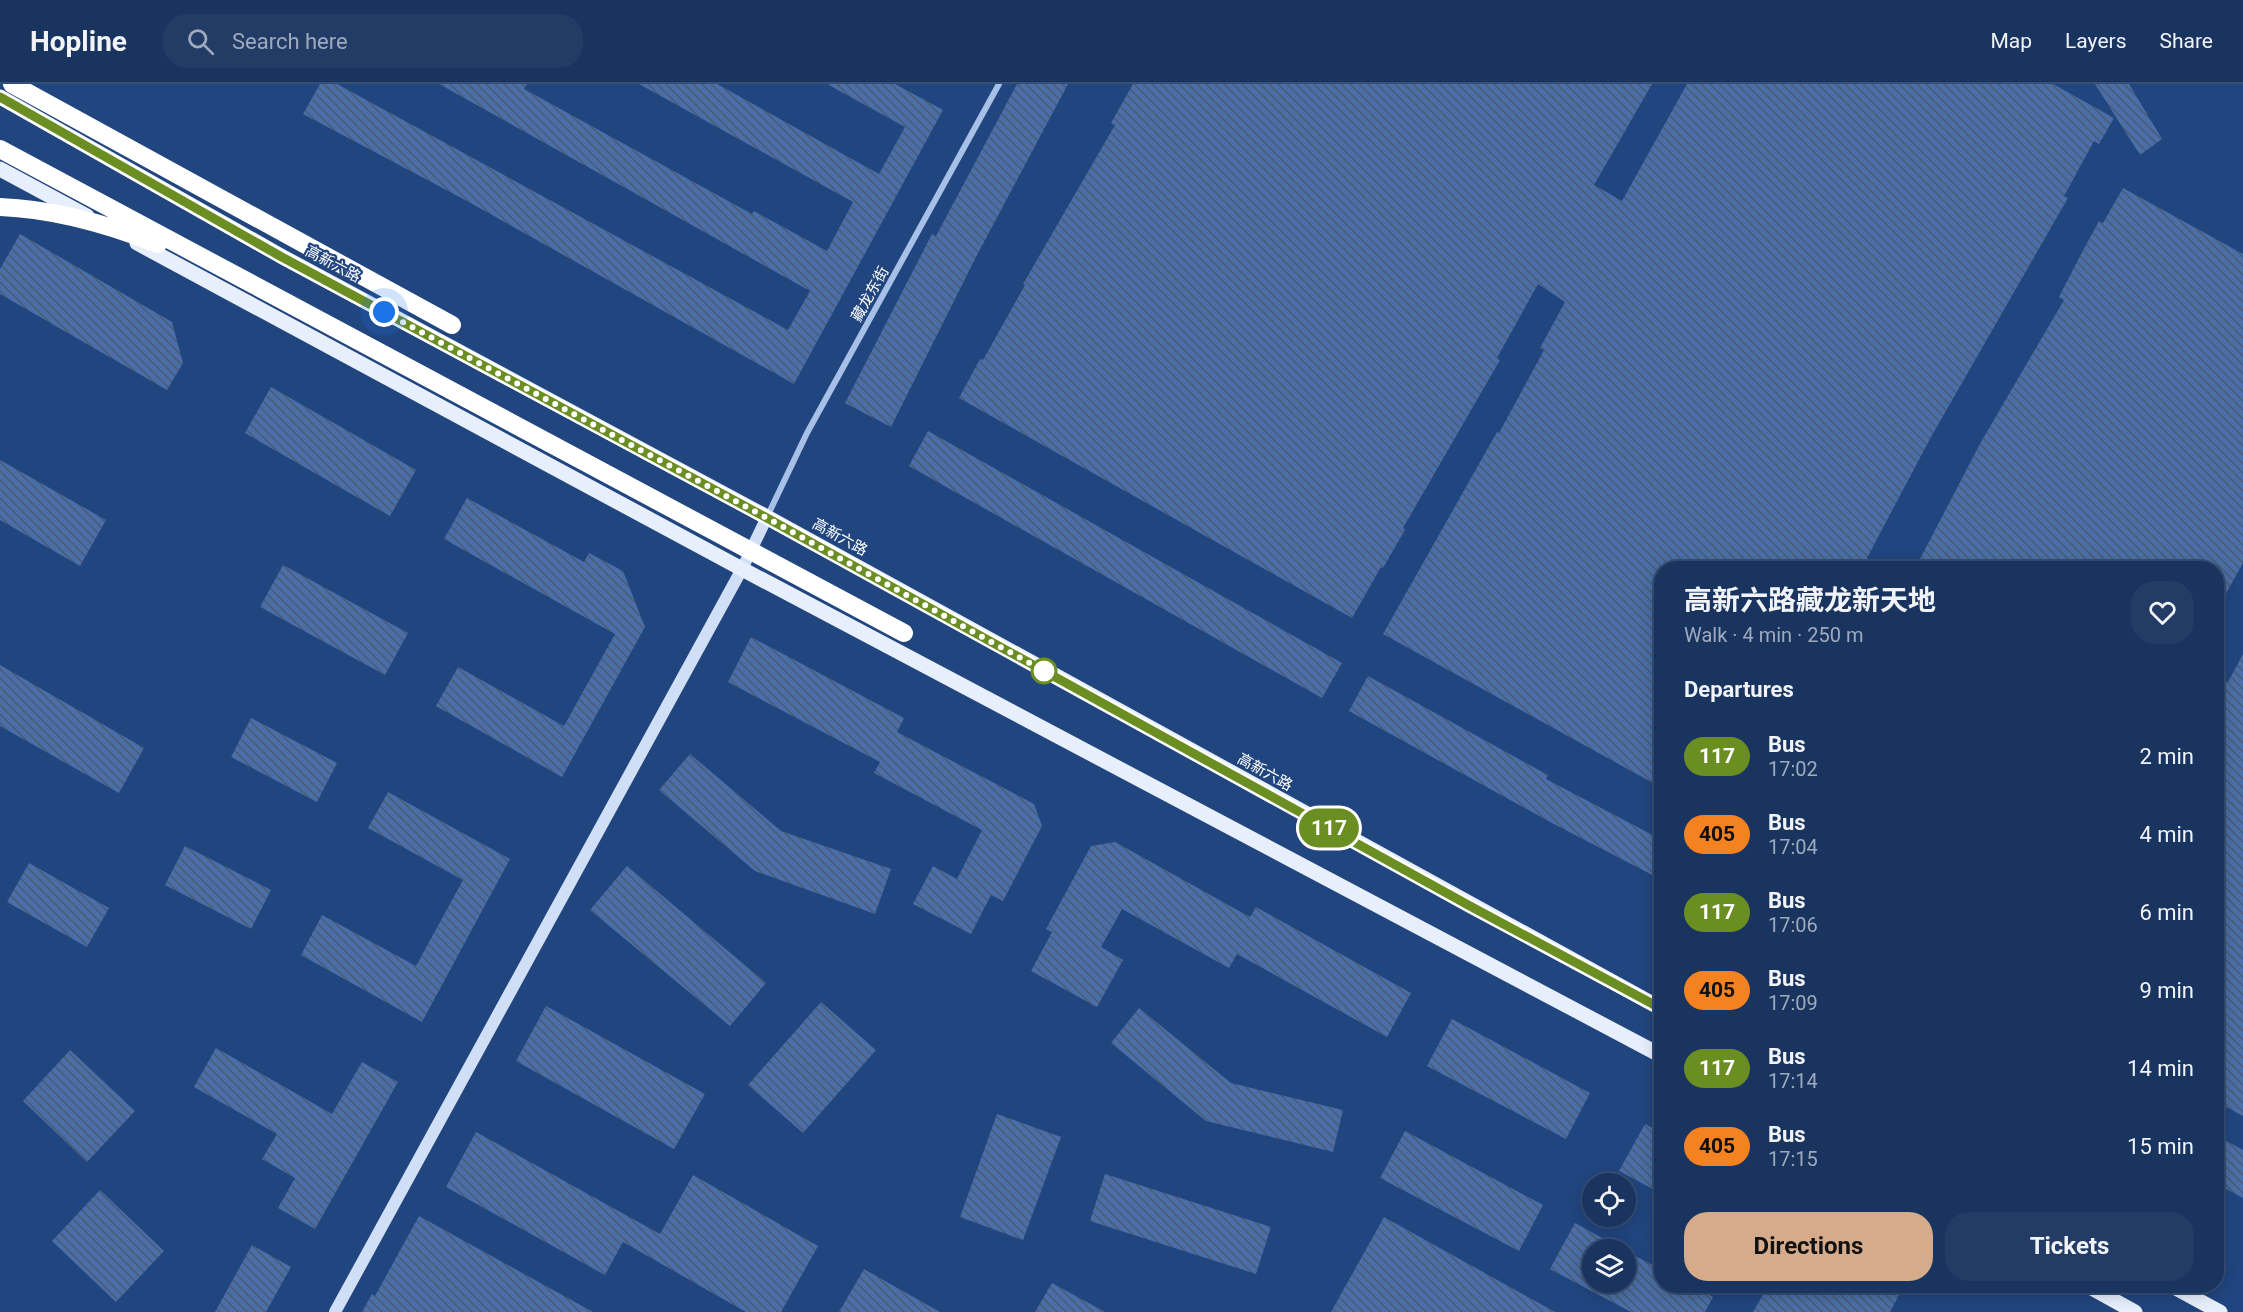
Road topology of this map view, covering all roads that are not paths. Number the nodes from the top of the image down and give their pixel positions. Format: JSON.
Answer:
{"nodes":[{"id":1,"x":12,"y":84,"type":"edge"},
{"id":2,"x":999,"y":84,"type":"edge"},
{"id":3,"x":0,"y":97,"type":"edge"},
{"id":4,"x":0,"y":149,"type":"edge"},
{"id":5,"x":0,"y":169,"type":"edge"},
{"id":6,"x":0,"y":207,"type":"edge"},
{"id":7,"x":235,"y":274,"type":"junction"},
{"id":8,"x":452,"y":325,"type":"dead end"},
{"id":9,"x":767,"y":518,"type":"junction"},
{"id":10,"x":742,"y":569,"type":"junction"},
{"id":11,"x":904,"y":633,"type":"dead end"},
{"id":12,"x":1654,"y":1005,"type":"edge"},
{"id":13,"x":1654,"y":1052,"type":"edge"},
{"id":14,"x":2101,"y":1293,"type":"edge"},
{"id":15,"x":2185,"y":1293,"type":"edge"},
{"id":16,"x":335,"y":1312,"type":"edge"},
{"id":17,"x":2135,"y":1312,"type":"edge"},
{"id":18,"x":2220,"y":1312,"type":"edge"}],
"edges":[{"from":1,"to":8,"type":"highway"},
{"from":2,"to":9,"type":"street","name":"藏龙东街"},
{"from":3,"to":9,"type":"main road","name":"高新六路"},
{"from":4,"to":7,"type":"highway","bridge":true},
{"from":5,"to":10,"type":"main road"},
{"from":6,"to":7,"type":"highway","bridge":true},
{"from":7,"to":11,"type":"highway","bridge":true},
{"from":9,"to":10,"type":"street"},
{"from":9,"to":12,"type":"main road","name":"高新六路"},
{"from":10,"to":13,"type":"main road"},
{"from":10,"to":16,"type":"street"},
{"from":14,"to":17,"type":"main road"},
{"from":15,"to":18,"type":"main road"}]}
